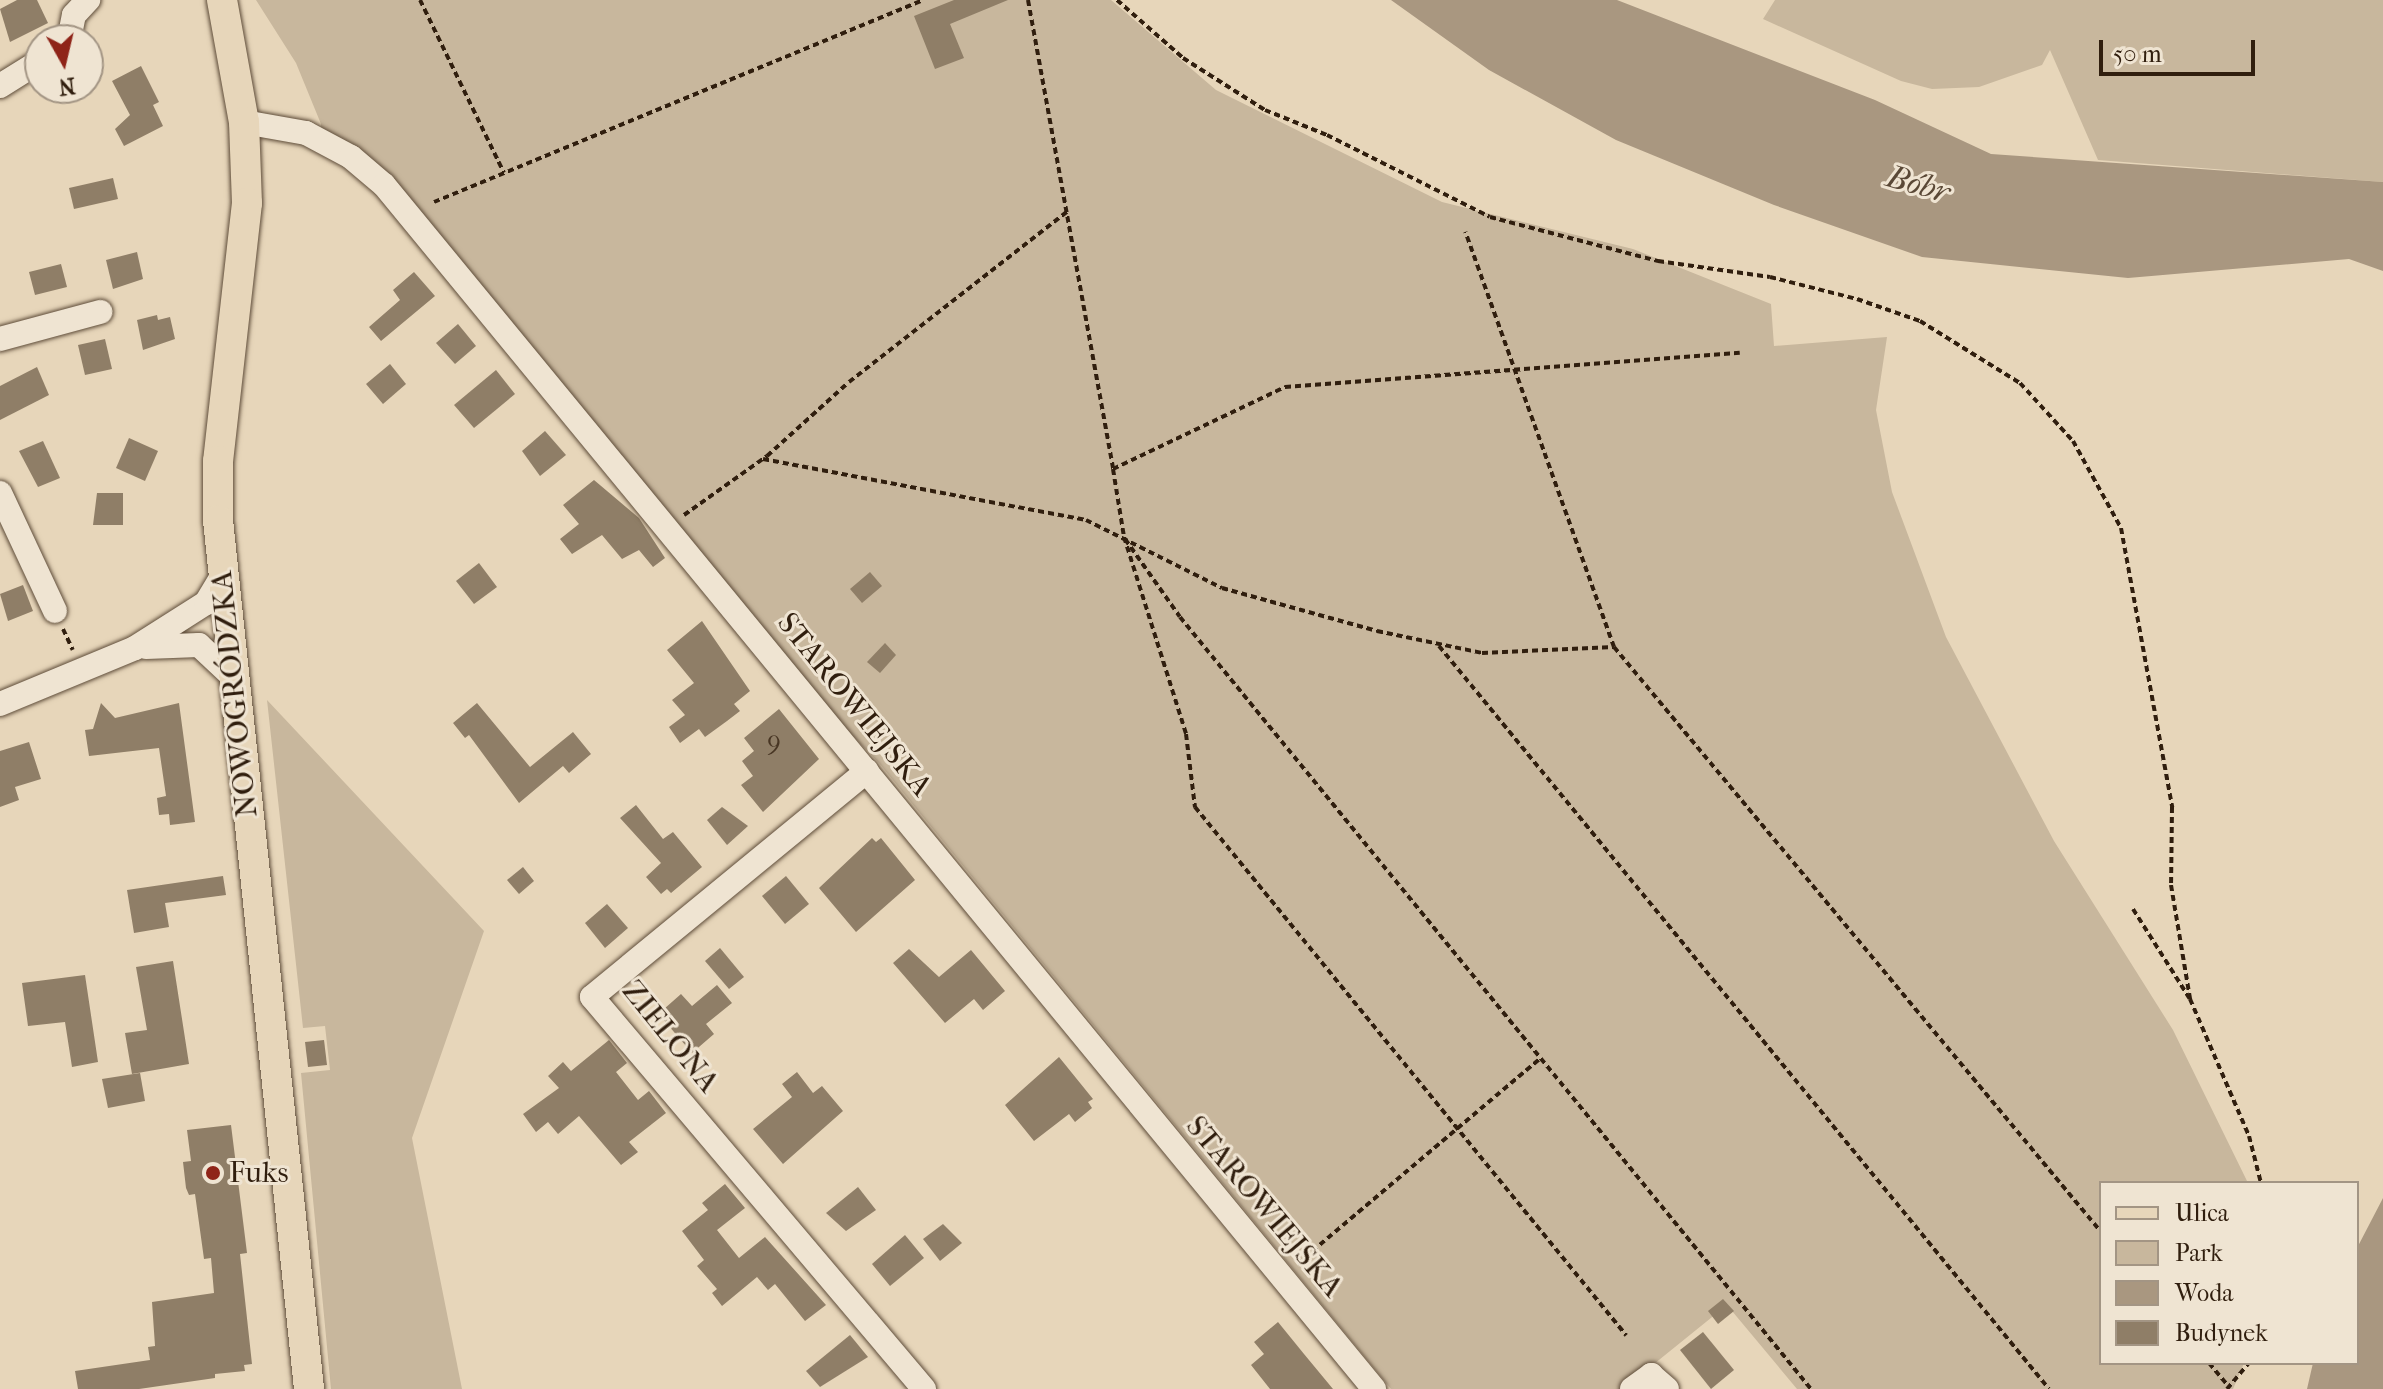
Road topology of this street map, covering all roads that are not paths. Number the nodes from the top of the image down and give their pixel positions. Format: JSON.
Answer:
{"nodes":[{"id":1,"x":88,"y":0,"type":"edge"},
{"id":2,"x":222,"y":0,"type":"edge"},
{"id":3,"x":72,"y":24,"type":"edge"},
{"id":4,"x":24,"y":71,"type":"edge"},
{"id":5,"x":0,"y":86,"type":"edge"},
{"id":6,"x":244,"y":122,"type":"junction"},
{"id":7,"x":100,"y":312,"type":"dead end"},
{"id":8,"x":0,"y":339,"type":"edge"},
{"id":9,"x":0,"y":493,"type":"edge"},
{"id":10,"x":223,"y":575,"type":"junction"},
{"id":11,"x":55,"y":611,"type":"road end"},
{"id":12,"x":135,"y":648,"type":"junction"},
{"id":13,"x":232,"y":676,"type":"junction"},
{"id":14,"x":0,"y":704,"type":"edge"},
{"id":15,"x":867,"y":771,"type":"junction"},
{"id":16,"x":309,"y":1389,"type":"edge"},
{"id":17,"x":924,"y":1389,"type":"edge"},
{"id":18,"x":1374,"y":1389,"type":"edge"},
{"id":19,"x":1632,"y":1389,"type":"edge"},
{"id":20,"x":1667,"y":1389,"type":"edge"}],
"edges":[{"from":1,"to":3,"type":"street"},
{"from":2,"to":6,"type":"main road","name":"NOWOGRÓDZKA"},
{"from":4,"to":5,"type":"street"},
{"from":6,"to":10,"type":"main road","name":"NOWOGRÓDZKA"},
{"from":6,"to":15,"type":"street","name":"STAROWIEJSKA"},
{"from":7,"to":8,"type":"street"},
{"from":9,"to":11,"type":"street"},
{"from":10,"to":12,"type":"street"},
{"from":10,"to":13,"type":"main road","name":"NOWOGRÓDZKA"},
{"from":12,"to":13,"type":"street"},
{"from":12,"to":14,"type":"street"},
{"from":13,"to":16,"type":"main road","name":"NOWOGRÓDZKA"},
{"from":15,"to":17,"type":"street","name":"ZIELONA"},
{"from":15,"to":18,"type":"street","name":"STAROWIEJSKA"},
{"from":19,"to":20,"type":"street"}]}
